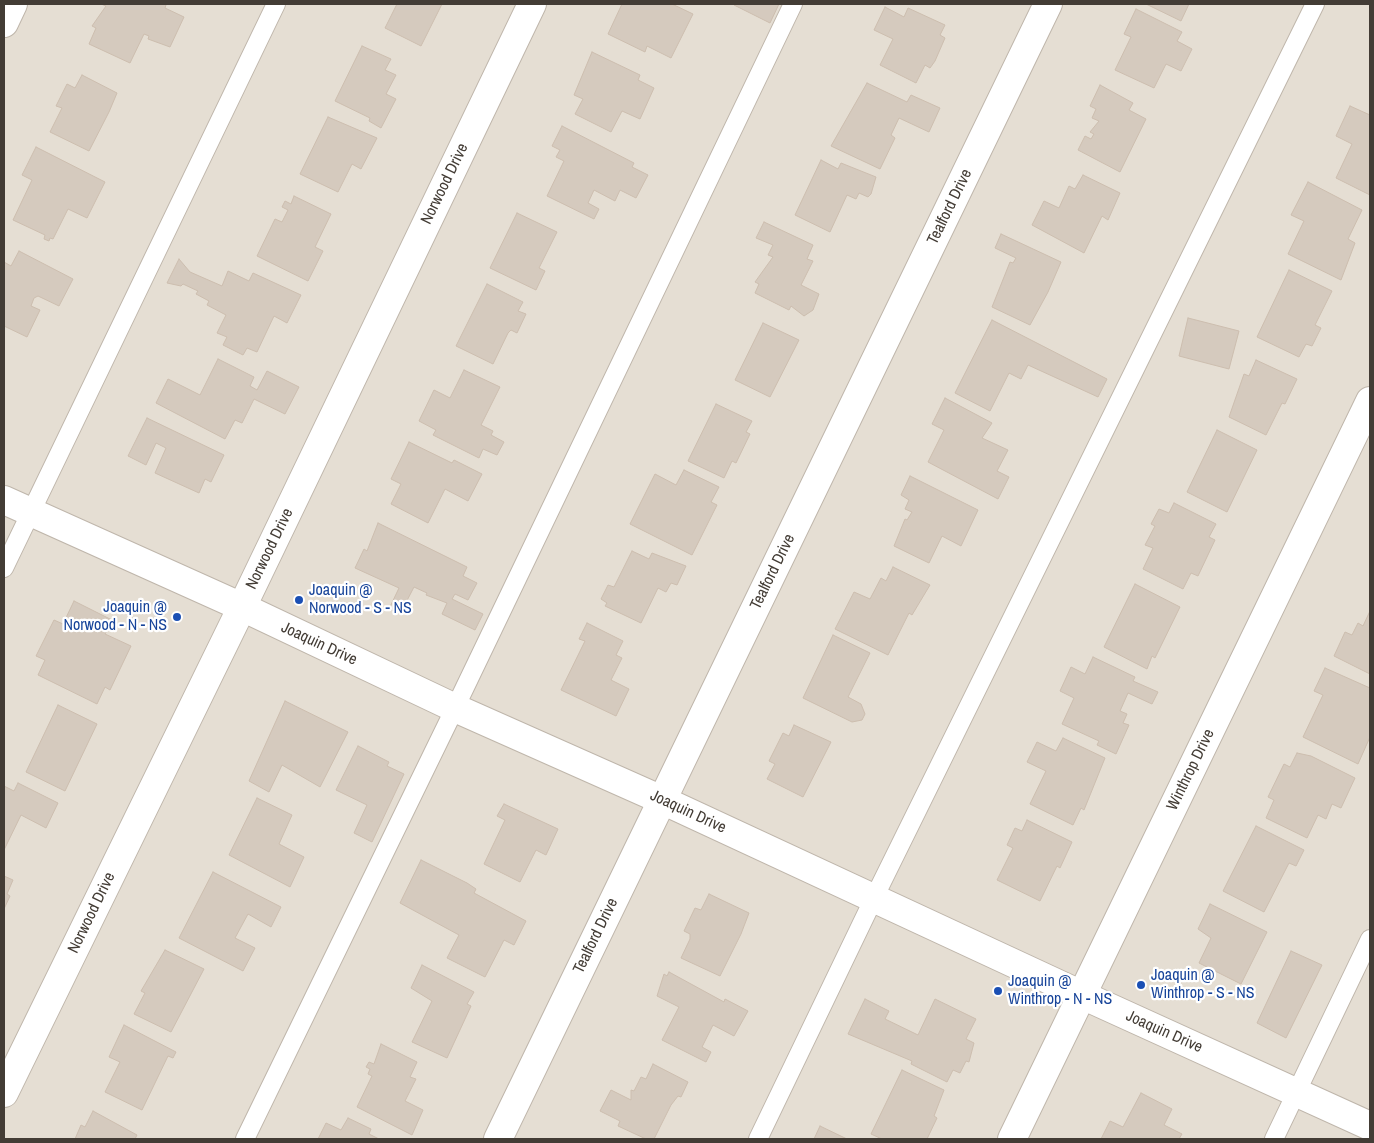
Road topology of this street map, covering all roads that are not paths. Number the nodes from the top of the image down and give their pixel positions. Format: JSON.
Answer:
{"nodes":[{"id":1,"x":13,"y":4,"type":"edge"},
{"id":2,"x":276,"y":4,"type":"edge"},
{"id":3,"x":532,"y":4,"type":"edge"},
{"id":4,"x":793,"y":4,"type":"edge"},
{"id":5,"x":1048,"y":4,"type":"edge"},
{"id":6,"x":1315,"y":4,"type":"edge"},
{"id":7,"x":4,"y":23,"type":"edge"},
{"id":8,"x":1370,"y":401,"type":"edge"},
{"id":9,"x":4,"y":500,"type":"edge"},
{"id":10,"x":30,"y":512,"type":"junction"},
{"id":11,"x":4,"y":568,"type":"edge"},
{"id":12,"x":242,"y":607,"type":"junction"},
{"id":13,"x":455,"y":708,"type":"junction"},
{"id":14,"x":662,"y":800,"type":"junction"},
{"id":15,"x":874,"y":898,"type":"junction"},
{"id":16,"x":1370,"y":939,"type":"edge"},
{"id":17,"x":1082,"y":995,"type":"junction"},
{"id":18,"x":4,"y":1093,"type":"edge"},
{"id":19,"x":1297,"y":1093,"type":"junction"},
{"id":20,"x":1370,"y":1126,"type":"edge"},
{"id":21,"x":244,"y":1139,"type":"edge"},
{"id":22,"x":498,"y":1139,"type":"edge"},
{"id":23,"x":758,"y":1139,"type":"edge"},
{"id":24,"x":1012,"y":1139,"type":"edge"},
{"id":25,"x":1274,"y":1139,"type":"edge"}],
"edges":[{"from":1,"to":7,"type":"street"},
{"from":2,"to":10,"type":"lane"},
{"from":3,"to":12,"type":"street","name":"Norwood Drive"},
{"from":4,"to":13,"type":"lane"},
{"from":5,"to":14,"type":"street","name":"Tealford Drive"},
{"from":6,"to":15,"type":"lane"},
{"from":8,"to":17,"type":"street","name":"Winthrop Drive"},
{"from":9,"to":10,"type":"street","name":"Joaquin Drive"},
{"from":10,"to":11,"type":"lane"},
{"from":10,"to":12,"type":"street","name":"Joaquin Drive"},
{"from":12,"to":13,"type":"street","name":"Joaquin Drive"},
{"from":12,"to":18,"type":"street","name":"Norwood Drive"},
{"from":13,"to":14,"type":"street","name":"Joaquin Drive"},
{"from":13,"to":21,"type":"lane"},
{"from":14,"to":15,"type":"street","name":"Joaquin Drive"},
{"from":14,"to":22,"type":"street","name":"Tealford Drive"},
{"from":15,"to":17,"type":"street","name":"Joaquin Drive"},
{"from":15,"to":23,"type":"lane"},
{"from":16,"to":19,"type":"lane"},
{"from":17,"to":19,"type":"street","name":"Joaquin Drive"},
{"from":17,"to":24,"type":"street","name":"Winthrop Drive"},
{"from":19,"to":20,"type":"street","name":"Joaquin Drive"},
{"from":19,"to":25,"type":"lane"}]}
